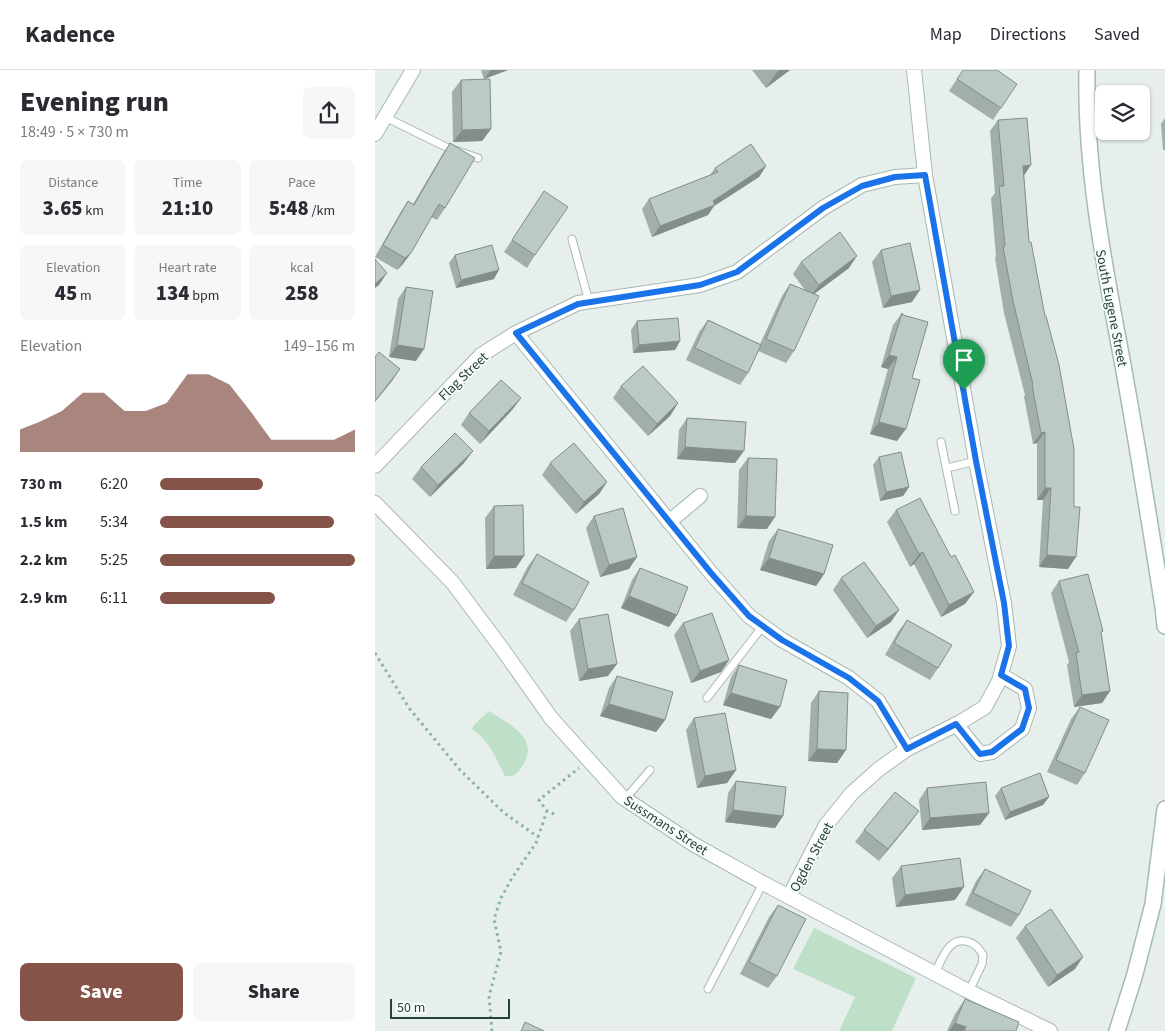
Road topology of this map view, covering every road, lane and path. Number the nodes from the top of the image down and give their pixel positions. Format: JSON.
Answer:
{"nodes":[{"id":1,"x":413,"y":70,"type":"edge"},
{"id":2,"x":914,"y":70,"type":"edge"},
{"id":3,"x":1087,"y":70,"type":"edge"},
{"id":4,"x":385,"y":117,"type":"junction"},
{"id":5,"x":375,"y":134,"type":"edge"},
{"id":6,"x":478,"y":158,"type":"dead end"},
{"id":7,"x":925,"y":175,"type":"junction"},
{"id":8,"x":572,"y":239,"type":"dead end"},
{"id":9,"x":589,"y":302,"type":"junction"},
{"id":10,"x":516,"y":333,"type":"junction"},
{"id":11,"x":941,"y":442,"type":"dead end"},
{"id":12,"x":976,"y":461,"type":"junction"},
{"id":13,"x":375,"y":466,"type":"edge"},
{"id":14,"x":947,"y":468,"type":"junction"},
{"id":15,"x":700,"y":496,"type":"dead end"},
{"id":16,"x":375,"y":503,"type":"edge"},
{"id":17,"x":955,"y":512,"type":"dead end"},
{"id":18,"x":669,"y":522,"type":"junction"},
{"id":19,"x":763,"y":626,"type":"junction"},
{"id":20,"x":1165,"y":626,"type":"edge"},
{"id":21,"x":375,"y":653,"type":"edge"},
{"id":22,"x":1001,"y":675,"type":"junction"},
{"id":23,"x":707,"y":698,"type":"dead end"},
{"id":24,"x":956,"y":724,"type":"junction"},
{"id":25,"x":907,"y":749,"type":"junction"},
{"id":26,"x":589,"y":760,"type":"junction"},
{"id":27,"x":650,"y":770,"type":"dead end"},
{"id":28,"x":625,"y":799,"type":"junction"},
{"id":29,"x":1165,"y":809,"type":"edge"},
{"id":30,"x":547,"y":811,"type":"junction"},
{"id":31,"x":553,"y":814,"type":"dead end"},
{"id":32,"x":538,"y":837,"type":"junction"},
{"id":33,"x":763,"y":883,"type":"junction"},
{"id":34,"x":789,"y":897,"type":"junction"},
{"id":35,"x":935,"y":973,"type":"junction"},
{"id":36,"x":708,"y":989,"type":"dead end"},
{"id":37,"x":969,"y":991,"type":"junction"},
{"id":38,"x":492,"y":1031,"type":"edge"},
{"id":39,"x":1050,"y":1031,"type":"edge"},
{"id":40,"x":1117,"y":1031,"type":"edge"}],
"edges":[{"from":1,"to":4,"type":"street"},
{"from":2,"to":7,"type":"street","name":"Ogden Street"},
{"from":3,"to":20,"type":"main road","name":"South Eugene Street"},
{"from":4,"to":5,"type":"street"},
{"from":4,"to":6,"type":"lane"},
{"from":7,"to":9,"type":"street","name":"Flag Street"},
{"from":7,"to":12,"type":"street","name":"Ogden Street"},
{"from":8,"to":9,"type":"lane"},
{"from":9,"to":10,"type":"street","name":"Flag Street"},
{"from":10,"to":13,"type":"street","name":"Flag Street"},
{"from":10,"to":18,"type":"street"},
{"from":11,"to":14,"type":"lane"},
{"from":12,"to":14,"type":"lane"},
{"from":12,"to":22,"type":"street","name":"Ogden Street"},
{"from":14,"to":17,"type":"lane"},
{"from":15,"to":18,"type":"street"},
{"from":16,"to":26,"type":"street","name":"Sussmans Street"},
{"from":18,"to":19,"type":"street"},
{"from":19,"to":23,"type":"lane"},
{"from":19,"to":25,"type":"street"},
{"from":21,"to":32,"type":"path"},
{"from":22,"to":24,"type":"street","name":"Ogden Street"},
{"from":22,"to":24,"type":"street"},
{"from":24,"to":25,"type":"street","name":"Ogden Street"},
{"from":25,"to":34,"type":"street","name":"Ogden Street"},
{"from":26,"to":28,"type":"street","name":"Sussmans Street"},
{"from":26,"to":30,"type":"path"},
{"from":27,"to":28,"type":"lane"},
{"from":28,"to":33,"type":"street","name":"Sussmans Street"},
{"from":29,"to":40,"type":"main road"},
{"from":30,"to":31,"type":"path"},
{"from":30,"to":32,"type":"path"},
{"from":32,"to":38,"type":"path"},
{"from":33,"to":34,"type":"street","name":"Sussmans Street"},
{"from":33,"to":36,"type":"lane"},
{"from":34,"to":35,"type":"street","name":"Sussmans Street"},
{"from":35,"to":37,"type":"street","name":"Sussmans Street"},
{"from":35,"to":37,"type":"lane"},
{"from":37,"to":39,"type":"street","name":"Sussmans Street"}]}
